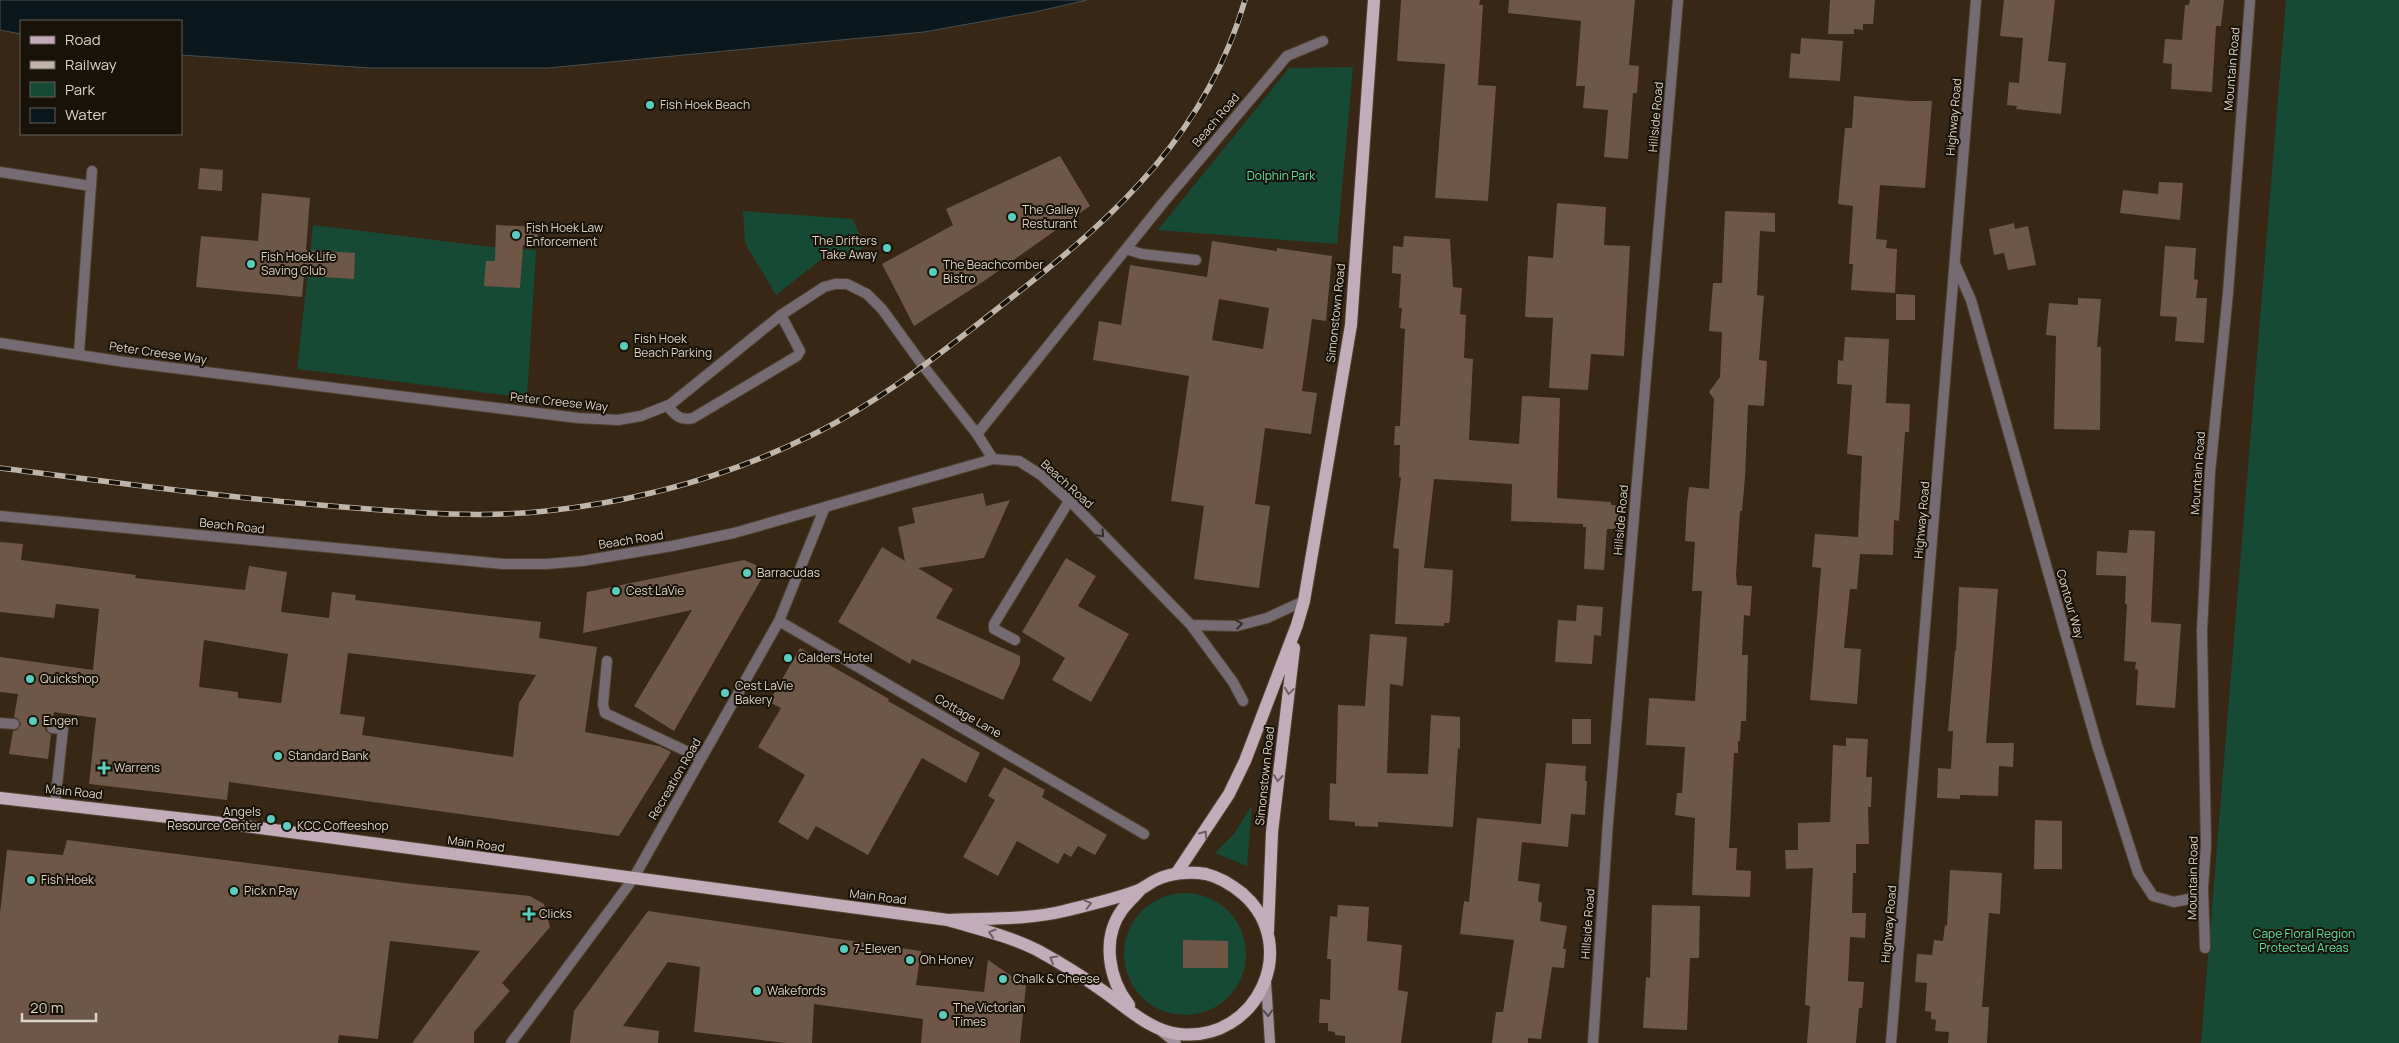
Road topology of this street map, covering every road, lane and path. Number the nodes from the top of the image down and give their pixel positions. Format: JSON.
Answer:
{"nodes":[{"id":1,"x":1374,"y":0,"type":"edge"},
{"id":2,"x":1678,"y":0,"type":"edge"},
{"id":3,"x":1976,"y":0,"type":"edge"},
{"id":4,"x":2250,"y":0,"type":"edge"},
{"id":5,"x":1323,"y":41,"type":"dead end"},
{"id":6,"x":92,"y":171,"type":"dead end"},
{"id":7,"x":0,"y":172,"type":"edge"},
{"id":8,"x":92,"y":186,"type":"junction"},
{"id":9,"x":1126,"y":249,"type":"junction"},
{"id":10,"x":1196,"y":260,"type":"dead end"},
{"id":11,"x":1954,"y":262,"type":"junction"},
{"id":12,"x":781,"y":315,"type":"junction"},
{"id":13,"x":0,"y":343,"type":"edge"},
{"id":14,"x":79,"y":353,"type":"junction"},
{"id":15,"x":667,"y":406,"type":"junction"},
{"id":16,"x":977,"y":434,"type":"junction"},
{"id":17,"x":993,"y":459,"type":"junction"},
{"id":18,"x":1069,"y":501,"type":"junction"},
{"id":19,"x":825,"y":507,"type":"junction"},
{"id":20,"x":0,"y":516,"type":"edge"},
{"id":21,"x":1304,"y":601,"type":"junction"},
{"id":22,"x":779,"y":621,"type":"junction"},
{"id":23,"x":1191,"y":625,"type":"junction"},
{"id":24,"x":1297,"y":625,"type":"junction"},
{"id":25,"x":1015,"y":640,"type":"dead end"},
{"id":26,"x":607,"y":661,"type":"dead end"},
{"id":27,"x":1244,"y":701,"type":"dead end"},
{"id":28,"x":0,"y":723,"type":"edge"},
{"id":29,"x":14,"y":724,"type":"dead end"},
{"id":30,"x":52,"y":728,"type":"dead end"},
{"id":31,"x":701,"y":758,"type":"junction"},
{"id":32,"x":0,"y":798,"type":"edge"},
{"id":33,"x":55,"y":804,"type":"junction"},
{"id":34,"x":1144,"y":834,"type":"dead end"},
{"id":35,"x":1176,"y":874,"type":"junction"},
{"id":36,"x":633,"y":879,"type":"junction"},
{"id":37,"x":2204,"y":888,"type":"junction"},
{"id":38,"x":1140,"y":890,"type":"junction"},
{"id":39,"x":948,"y":920,"type":"junction"},
{"id":40,"x":1268,"y":931,"type":"junction"},
{"id":41,"x":2205,"y":948,"type":"dead end"},
{"id":42,"x":1266,"y":982,"type":"junction"},
{"id":43,"x":1137,"y":1015,"type":"junction"},
{"id":44,"x":1160,"y":1029,"type":"junction"},
{"id":45,"x":511,"y":1043,"type":"edge"},
{"id":46,"x":1176,"y":1043,"type":"edge"},
{"id":47,"x":1270,"y":1043,"type":"edge"},
{"id":48,"x":1593,"y":1043,"type":"edge"},
{"id":49,"x":1891,"y":1043,"type":"edge"}],
"edges":[{"from":1,"to":21,"type":"main road","name":"Simonstown Road"},
{"from":2,"to":48,"type":"street","name":"Hillside Road"},
{"from":3,"to":11,"type":"street","name":"Highway Road"},
{"from":4,"to":37,"type":"street","name":"Mountain Road"},
{"from":5,"to":9,"type":"street","name":"Beach Road"},
{"from":6,"to":8,"type":"street"},
{"from":7,"to":8,"type":"street"},
{"from":8,"to":14,"type":"street"},
{"from":9,"to":10,"type":"street"},
{"from":9,"to":16,"type":"street","name":"Beach Road"},
{"from":11,"to":37,"type":"street","name":"Contour Way"},
{"from":11,"to":49,"type":"street","name":"Highway Road"},
{"from":12,"to":15,"type":"street","name":"Peter Creese Way"},
{"from":12,"to":15,"type":"street"},
{"from":12,"to":16,"type":"street","name":"Peter Creese Way"},
{"from":13,"to":14,"type":"street","name":"Peter Creese Way"},
{"from":14,"to":15,"type":"street","name":"Peter Creese Way"},
{"from":16,"to":17,"type":"street","name":"Peter Creese Way"},
{"from":17,"to":18,"type":"street","name":"Beach Road"},
{"from":17,"to":19,"type":"street","name":"Beach Road"},
{"from":18,"to":23,"type":"street","name":"Beach Road","one_way":true},
{"from":18,"to":25,"type":"street"},
{"from":19,"to":20,"type":"street","name":"Beach Road"},
{"from":19,"to":22,"type":"street","name":"Recreation Road"},
{"from":23,"to":21,"type":"street","one_way":true},
{"from":21,"to":24,"type":"main road","name":"Simonstown Road"},
{"from":22,"to":31,"type":"street","name":"Recreation Road"},
{"from":22,"to":34,"type":"street","name":"Cottage Lane"},
{"from":23,"to":27,"type":"street","name":"Beach Road"},
{"from":35,"to":24,"type":"main road","name":"Simonstown Road","one_way":true},
{"from":24,"to":40,"type":"main road","name":"Simonstown Road","one_way":true},
{"from":26,"to":31,"type":"street"},
{"from":28,"to":29,"type":"street"},
{"from":30,"to":33,"type":"street"},
{"from":31,"to":36,"type":"street","name":"Recreation Road"},
{"from":32,"to":33,"type":"main road","name":"Main Road"},
{"from":33,"to":36,"type":"main road","name":"Main Road"},
{"from":35,"to":38,"type":"main road","name":"Main Road"},
{"from":35,"to":40,"type":"main road","name":"Main Road"},
{"from":36,"to":39,"type":"main road","name":"Main Road"},
{"from":36,"to":45,"type":"street","name":"Recreation Road"},
{"from":37,"to":41,"type":"street","name":"Mountain Road"},
{"from":39,"to":38,"type":"main road","name":"Main Road","one_way":true},
{"from":38,"to":43,"type":"main road","name":"Main Road"},
{"from":43,"to":39,"type":"main road","name":"Main Road","one_way":true},
{"from":40,"to":42,"type":"main road","name":"Main Road"},
{"from":42,"to":44,"type":"main road","name":"Main Road"},
{"from":42,"to":47,"type":"main road","one_way":true},
{"from":43,"to":44,"type":"main road","name":"Main Road"},
{"from":44,"to":46,"type":"main road"}]}
